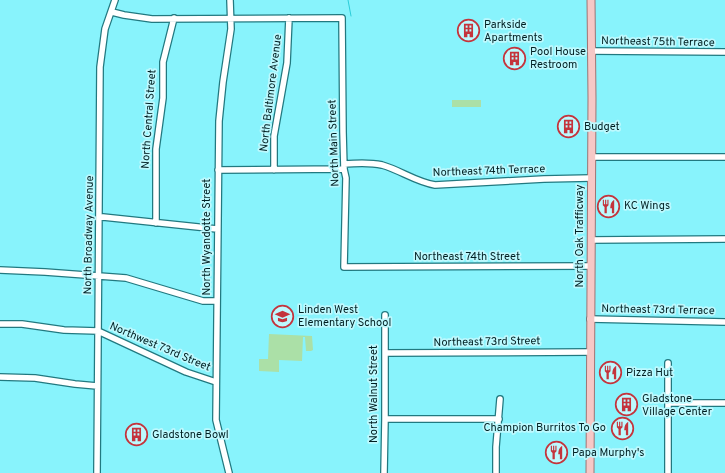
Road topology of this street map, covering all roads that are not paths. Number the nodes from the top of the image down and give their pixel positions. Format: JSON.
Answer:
{"nodes":[{"id":1,"x":115,"y":0,"type":"edge"},
{"id":2,"x":230,"y":0,"type":"edge"},
{"id":3,"x":591,"y":0,"type":"edge"},
{"id":4,"x":112,"y":12,"type":"junction"},
{"id":5,"x":174,"y":18,"type":"junction"},
{"id":6,"x":230,"y":18,"type":"junction"},
{"id":7,"x":289,"y":18,"type":"junction"},
{"id":8,"x":591,"y":51,"type":"junction"},
{"id":9,"x":725,"y":52,"type":"edge"},
{"id":10,"x":592,"y":157,"type":"junction"},
{"id":11,"x":725,"y":157,"type":"edge"},
{"id":12,"x":344,"y":166,"type":"junction"},
{"id":13,"x":218,"y":170,"type":"junction"},
{"id":14,"x":274,"y":170,"type":"junction"},
{"id":15,"x":591,"y":178,"type":"junction"},
{"id":16,"x":99,"y":218,"type":"junction"},
{"id":17,"x":156,"y":223,"type":"junction"},
{"id":18,"x":217,"y":229,"type":"junction"},
{"id":19,"x":725,"y":239,"type":"edge"},
{"id":20,"x":591,"y":240,"type":"junction"},
{"id":21,"x":590,"y":266,"type":"junction"},
{"id":22,"x":344,"y":267,"type":"joint"},
{"id":23,"x":0,"y":270,"type":"edge"},
{"id":24,"x":98,"y":275,"type":"junction"},
{"id":25,"x":217,"y":301,"type":"junction"},
{"id":26,"x":385,"y":315,"type":"dead end"},
{"id":27,"x":590,"y":319,"type":"junction"},
{"id":28,"x":725,"y":322,"type":"edge"},
{"id":29,"x":0,"y":324,"type":"edge"},
{"id":30,"x":98,"y":331,"type":"junction"},
{"id":31,"x":590,"y":352,"type":"junction"},
{"id":32,"x":385,"y":353,"type":"junction"},
{"id":33,"x":668,"y":363,"type":"dead end"},
{"id":34,"x":0,"y":377,"type":"edge"},
{"id":35,"x":216,"y":382,"type":"junction"},
{"id":36,"x":97,"y":386,"type":"junction"},
{"id":37,"x":500,"y":399,"type":"dead end"},
{"id":38,"x":668,"y":403,"type":"junction"},
{"id":39,"x":725,"y":403,"type":"edge"},
{"id":40,"x":385,"y":419,"type":"junction"},
{"id":41,"x":499,"y":419,"type":"junction"},
{"id":42,"x":97,"y":473,"type":"edge"},
{"id":43,"x":228,"y":473,"type":"edge"},
{"id":44,"x":384,"y":473,"type":"edge"},
{"id":45,"x":496,"y":473,"type":"edge"},
{"id":46,"x":590,"y":473,"type":"edge"},
{"id":47,"x":668,"y":473,"type":"edge"}],
"edges":[{"from":1,"to":4,"type":"street","name":"North Broadway Avenue"},
{"from":2,"to":6,"type":"street","name":"North Wyandotte Street"},
{"from":3,"to":8,"type":"main road","name":"North Oak Trafficway"},
{"from":4,"to":5,"type":"street"},
{"from":4,"to":16,"type":"street","name":"North Broadway Avenue"},
{"from":5,"to":6,"type":"street"},
{"from":5,"to":17,"type":"street","name":"North Central Street"},
{"from":6,"to":7,"type":"street"},
{"from":6,"to":13,"type":"street","name":"North Wyandotte Street"},
{"from":7,"to":12,"type":"street","name":"North Main Street"},
{"from":7,"to":14,"type":"street","name":"North Baltimore Avenue"},
{"from":8,"to":9,"type":"street","name":"Northeast 75th Terrace"},
{"from":8,"to":10,"type":"main road","name":"North Oak Trafficway"},
{"from":10,"to":11,"type":"street"},
{"from":10,"to":15,"type":"main road","name":"North Oak Trafficway"},
{"from":12,"to":14,"type":"street","name":"Northeast 74th Terrace"},
{"from":12,"to":15,"type":"street","name":"Northeast 74th Terrace"},
{"from":12,"to":22,"type":"street","name":"North Main Street"},
{"from":13,"to":14,"type":"street","name":"Northeast 74th Terrace"},
{"from":13,"to":18,"type":"street","name":"North Wyandotte Street"},
{"from":15,"to":20,"type":"main road","name":"North Oak Trafficway"},
{"from":16,"to":17,"type":"street"},
{"from":16,"to":24,"type":"street","name":"North Broadway Avenue"},
{"from":17,"to":18,"type":"street"},
{"from":18,"to":25,"type":"street","name":"North Wyandotte Street"},
{"from":19,"to":20,"type":"street"},
{"from":20,"to":21,"type":"main road","name":"North Oak Trafficway"},
{"from":21,"to":22,"type":"street","name":"Northeast 74th Street"},
{"from":21,"to":27,"type":"main road","name":"North Oak Trafficway"},
{"from":23,"to":24,"type":"street"},
{"from":24,"to":25,"type":"street"},
{"from":24,"to":30,"type":"street","name":"North Broadway Avenue"},
{"from":25,"to":35,"type":"street","name":"North Wyandotte Street"},
{"from":26,"to":32,"type":"street","name":"North Walnut Street"},
{"from":27,"to":28,"type":"street","name":"Northeast 73rd Terrace"},
{"from":27,"to":31,"type":"main road","name":"North Oak Trafficway"},
{"from":29,"to":30,"type":"street","name":"Northwest 73rd Street"},
{"from":30,"to":35,"type":"street","name":"Northwest 73rd Street"},
{"from":30,"to":36,"type":"street","name":"North Broadway Avenue"},
{"from":31,"to":32,"type":"street","name":"Northeast 73rd Street"},
{"from":31,"to":46,"type":"main road","name":"North Oak Trafficway"},
{"from":32,"to":40,"type":"street","name":"North Walnut Street"},
{"from":33,"to":38,"type":"street"},
{"from":34,"to":36,"type":"street"},
{"from":35,"to":43,"type":"street","name":"North Wyandotte Street"},
{"from":36,"to":42,"type":"street","name":"North Broadway Avenue"},
{"from":37,"to":41,"type":"street"},
{"from":38,"to":39,"type":"street"},
{"from":38,"to":47,"type":"street"},
{"from":40,"to":41,"type":"street"},
{"from":40,"to":44,"type":"street","name":"North Walnut Street"},
{"from":41,"to":45,"type":"street"}]}
